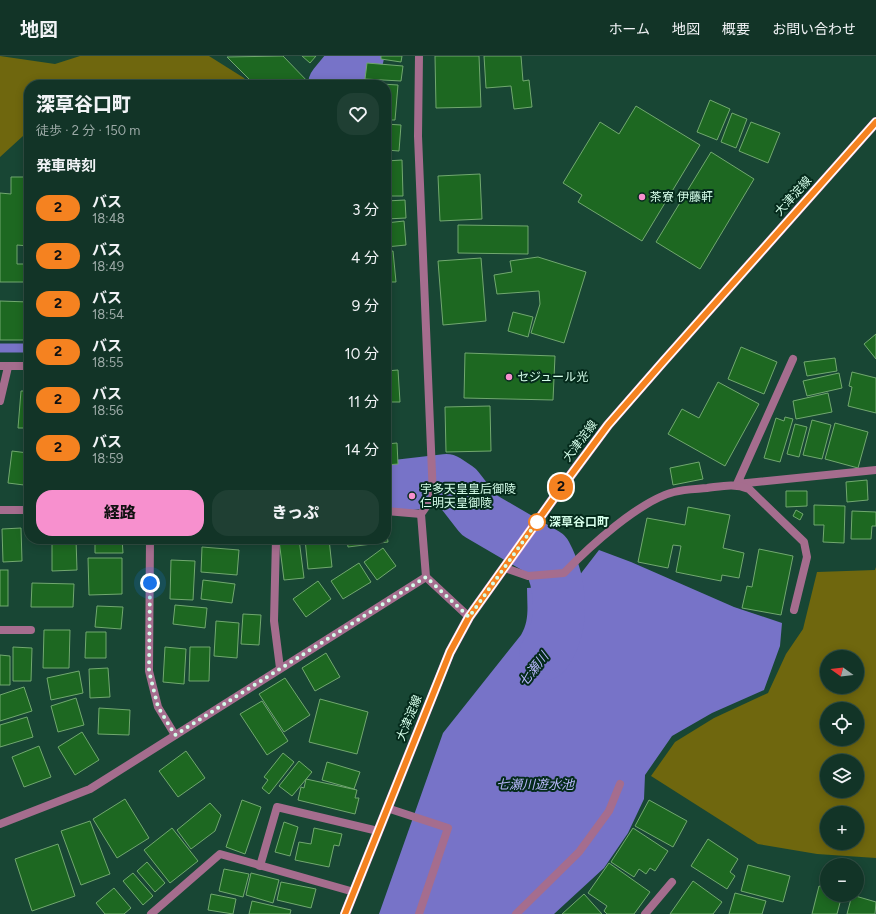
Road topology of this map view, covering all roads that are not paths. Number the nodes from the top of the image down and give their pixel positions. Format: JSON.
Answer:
{"nodes":[{"id":1,"x":419,"y":56,"type":"edge"},
{"id":2,"x":876,"y":122,"type":"edge"},
{"id":3,"x":793,"y":359,"type":"dead end"},
{"id":4,"x":4,"y":366,"type":"edge"},
{"id":5,"x":24,"y":366,"type":"edge"},
{"id":6,"x":0,"y":401,"type":"edge"},
{"id":7,"x":876,"y":470,"type":"edge"},
{"id":8,"x":737,"y":484,"type":"junction"},
{"id":9,"x":0,"y":510,"type":"edge"},
{"id":10,"x":24,"y":510,"type":"edge"},
{"id":11,"x":391,"y":511,"type":"edge"},
{"id":12,"x":421,"y":514,"type":"junction"},
{"id":13,"x":150,"y":544,"type":"edge"},
{"id":14,"x":276,"y":544,"type":"edge"},
{"id":15,"x":505,"y":568,"type":"junction"},
{"id":16,"x":426,"y":577,"type":"junction"},
{"id":17,"x":794,"y":610,"type":"dead end"},
{"id":18,"x":469,"y":617,"type":"junction"},
{"id":19,"x":0,"y":630,"type":"edge"},
{"id":20,"x":31,"y":630,"type":"dead end"},
{"id":21,"x":280,"y":668,"type":"junction"},
{"id":22,"x":175,"y":735,"type":"junction"},
{"id":23,"x":620,"y":784,"type":"dead end"},
{"id":24,"x":387,"y":808,"type":"junction"},
{"id":25,"x":0,"y":824,"type":"edge"},
{"id":26,"x":378,"y":831,"type":"junction"},
{"id":27,"x":260,"y":866,"type":"junction"},
{"id":28,"x":672,"y":882,"type":"dead end"},
{"id":29,"x":354,"y":892,"type":"junction"},
{"id":30,"x":151,"y":914,"type":"edge"},
{"id":31,"x":345,"y":914,"type":"edge"},
{"id":32,"x":419,"y":914,"type":"edge"},
{"id":33,"x":516,"y":914,"type":"edge"},
{"id":34,"x":645,"y":914,"type":"edge"}],
"edges":[{"from":1,"to":12,"type":"street"},
{"from":2,"to":15,"type":"main road","name":"大津淀線"},
{"from":3,"to":8,"type":"street"},
{"from":4,"to":5,"type":"street"},
{"from":4,"to":6,"type":"street"},
{"from":7,"to":8,"type":"street"},
{"from":8,"to":15,"type":"street"},
{"from":8,"to":17,"type":"street"},
{"from":9,"to":10,"type":"street"},
{"from":11,"to":12,"type":"street"},
{"from":12,"to":16,"type":"street"},
{"from":13,"to":22,"type":"street"},
{"from":14,"to":21,"type":"street"},
{"from":15,"to":18,"type":"main road","name":"大津淀線"},
{"from":16,"to":18,"type":"street"},
{"from":16,"to":21,"type":"street"},
{"from":18,"to":24,"type":"main road","name":"大津淀線"},
{"from":19,"to":20,"type":"street"},
{"from":21,"to":22,"type":"street"},
{"from":22,"to":25,"type":"street"},
{"from":23,"to":33,"type":"street"},
{"from":24,"to":26,"type":"main road","name":"大津淀線"},
{"from":24,"to":32,"type":"street"},
{"from":26,"to":27,"type":"street"},
{"from":26,"to":29,"type":"main road","name":"大津淀線"},
{"from":27,"to":29,"type":"street"},
{"from":27,"to":30,"type":"street"},
{"from":28,"to":34,"type":"street"},
{"from":29,"to":31,"type":"main road","name":"大津淀線"}]}
